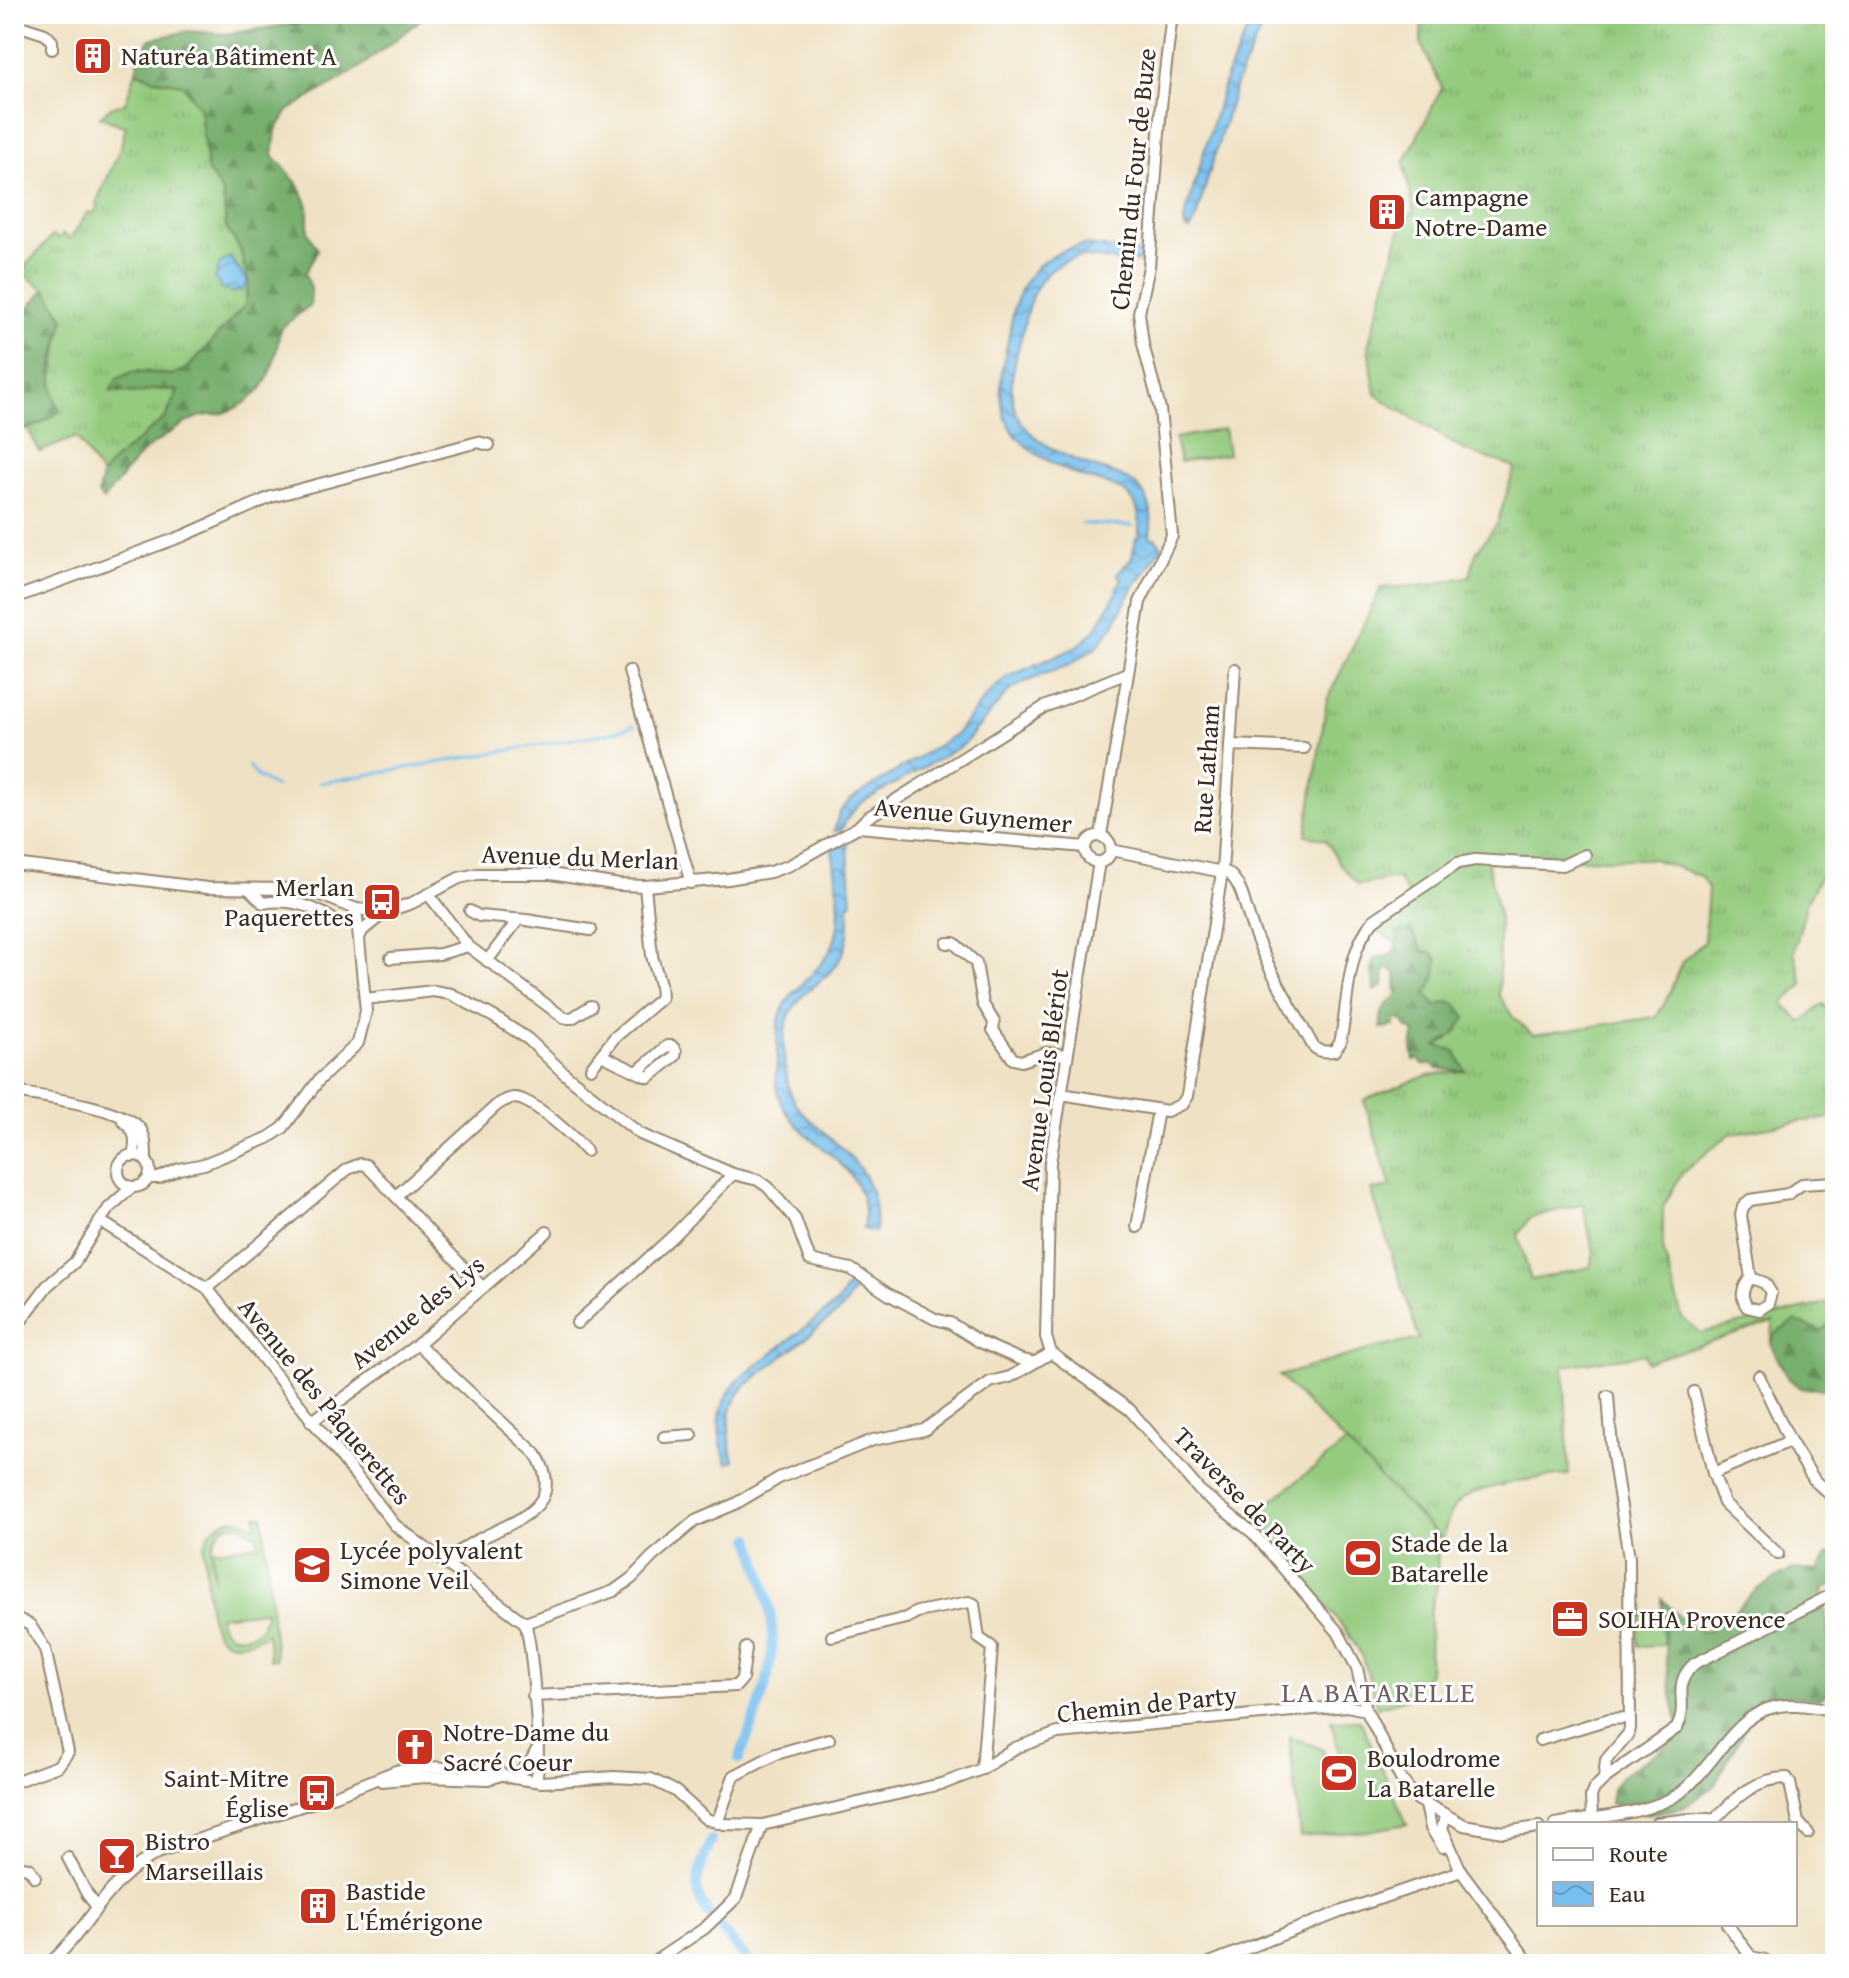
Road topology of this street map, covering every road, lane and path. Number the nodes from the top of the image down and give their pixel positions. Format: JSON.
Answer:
{"nodes":[{"id":1,"x":1172,"y":14,"type":"edge"},
{"id":2,"x":14,"y":24,"type":"edge"},
{"id":3,"x":52,"y":49,"type":"dead end"},
{"id":4,"x":489,"y":445,"type":"dead end"},
{"id":5,"x":14,"y":598,"type":"edge"},
{"id":6,"x":1235,"y":669,"type":"dead end"},
{"id":7,"x":629,"y":671,"type":"dead end"},
{"id":8,"x":1127,"y":673,"type":"junction"},
{"id":9,"x":1230,"y":745,"type":"junction"},
{"id":10,"x":1304,"y":748,"type":"dead end"},
{"id":11,"x":853,"y":830,"type":"junction"},
{"id":12,"x":1102,"y":832,"type":"junction"},
{"id":13,"x":1085,"y":847,"type":"junction"},
{"id":14,"x":1111,"y":850,"type":"junction"},
{"id":15,"x":1585,"y":855,"type":"dead end"},
{"id":16,"x":1099,"y":862,"type":"junction"},
{"id":17,"x":14,"y":864,"type":"edge"},
{"id":18,"x":1222,"y":872,"type":"junction"},
{"id":19,"x":691,"y":883,"type":"junction"},
{"id":20,"x":645,"y":886,"type":"junction"},
{"id":21,"x":250,"y":890,"type":"junction"},
{"id":22,"x":429,"y":895,"type":"junction"},
{"id":23,"x":356,"y":909,"type":"junction"},
{"id":24,"x":470,"y":911,"type":"dead end"},
{"id":25,"x":385,"y":912,"type":"junction"},
{"id":26,"x":518,"y":920,"type":"junction"},
{"id":27,"x":338,"y":923,"type":"dead end"},
{"id":28,"x":591,"y":930,"type":"dead end"},
{"id":29,"x":360,"y":938,"type":"junction"},
{"id":30,"x":947,"y":943,"type":"dead end"},
{"id":31,"x":468,"y":946,"type":"junction"},
{"id":32,"x":391,"y":958,"type":"dead end"},
{"id":33,"x":487,"y":961,"type":"junction"},
{"id":34,"x":365,"y":999,"type":"junction"},
{"id":35,"x":591,"y":1006,"type":"dead end"},
{"id":36,"x":366,"y":1011,"type":"junction"},
{"id":37,"x":538,"y":1051,"type":"junction"},
{"id":38,"x":601,"y":1055,"type":"junction"},
{"id":39,"x":1066,"y":1055,"type":"junction"},
{"id":40,"x":591,"y":1068,"type":"dead end"},
{"id":41,"x":637,"y":1072,"type":"dead end"},
{"id":42,"x":14,"y":1092,"type":"edge"},
{"id":43,"x":1061,"y":1094,"type":"junction"},
{"id":44,"x":1158,"y":1110,"type":"junction"},
{"id":45,"x":119,"y":1117,"type":"junction"},
{"id":46,"x":586,"y":1151,"type":"dead end"},
{"id":47,"x":133,"y":1156,"type":"junction"},
{"id":48,"x":146,"y":1161,"type":"junction"},
{"id":49,"x":733,"y":1174,"type":"junction"},
{"id":50,"x":149,"y":1178,"type":"junction"},
{"id":51,"x":120,"y":1179,"type":"junction"},
{"id":52,"x":1835,"y":1182,"type":"edge"},
{"id":53,"x":132,"y":1187,"type":"junction"},
{"id":54,"x":396,"y":1196,"type":"junction"},
{"id":55,"x":109,"y":1208,"type":"junction"},
{"id":56,"x":100,"y":1221,"type":"junction"},
{"id":57,"x":1137,"y":1227,"type":"dead end"},
{"id":58,"x":547,"y":1232,"type":"dead end"},
{"id":59,"x":1751,"y":1278,"type":"dead end"},
{"id":60,"x":207,"y":1288,"type":"junction"},
{"id":61,"x":483,"y":1288,"type":"junction"},
{"id":62,"x":577,"y":1323,"type":"dead end"},
{"id":63,"x":14,"y":1330,"type":"edge"},
{"id":64,"x":418,"y":1344,"type":"junction"},
{"id":65,"x":1051,"y":1353,"type":"junction"},
{"id":66,"x":1032,"y":1362,"type":"junction"},
{"id":67,"x":1759,"y":1376,"type":"dead end"},
{"id":68,"x":1694,"y":1392,"type":"dead end"},
{"id":69,"x":1608,"y":1396,"type":"dead end"},
{"id":70,"x":311,"y":1422,"type":"junction"},
{"id":71,"x":692,"y":1435,"type":"dead end"},
{"id":72,"x":664,"y":1437,"type":"dead end"},
{"id":73,"x":1790,"y":1441,"type":"junction"},
{"id":74,"x":1713,"y":1473,"type":"junction"},
{"id":75,"x":1835,"y":1499,"type":"edge"},
{"id":76,"x":1778,"y":1554,"type":"dead end"},
{"id":77,"x":448,"y":1566,"type":"junction"},
{"id":78,"x":1835,"y":1593,"type":"edge"},
{"id":79,"x":14,"y":1617,"type":"edge"},
{"id":80,"x":525,"y":1623,"type":"junction"},
{"id":81,"x":832,"y":1636,"type":"dead end"},
{"id":82,"x":746,"y":1648,"type":"dead end"},
{"id":83,"x":533,"y":1696,"type":"junction"},
{"id":84,"x":1366,"y":1710,"type":"junction"},
{"id":85,"x":1835,"y":1711,"type":"edge"},
{"id":86,"x":1630,"y":1718,"type":"junction"},
{"id":87,"x":829,"y":1739,"type":"dead end"},
{"id":88,"x":1540,"y":1740,"type":"dead end"},
{"id":89,"x":537,"y":1746,"type":"junction"},
{"id":90,"x":982,"y":1769,"type":"junction"},
{"id":91,"x":515,"y":1778,"type":"junction"},
{"id":92,"x":1604,"y":1779,"type":"junction"},
{"id":93,"x":536,"y":1780,"type":"junction"},
{"id":94,"x":14,"y":1782,"type":"edge"},
{"id":95,"x":1426,"y":1805,"type":"junction"},
{"id":96,"x":1446,"y":1816,"type":"junction"},
{"id":97,"x":1593,"y":1821,"type":"edge"},
{"id":98,"x":716,"y":1822,"type":"junction"},
{"id":99,"x":1669,"y":1822,"type":"edge"},
{"id":100,"x":762,"y":1825,"type":"junction"},
{"id":101,"x":1537,"y":1827,"type":"edge"},
{"id":102,"x":1808,"y":1833,"type":"dead end"},
{"id":103,"x":68,"y":1858,"type":"dead end"},
{"id":104,"x":1455,"y":1860,"type":"junction"},
{"id":105,"x":14,"y":1866,"type":"edge"},
{"id":106,"x":1461,"y":1871,"type":"junction"},
{"id":107,"x":35,"y":1877,"type":"dead end"},
{"id":108,"x":97,"y":1907,"type":"junction"},
{"id":109,"x":1728,"y":1926,"type":"edge"},
{"id":110,"x":71,"y":1941,"type":"junction"},
{"id":111,"x":40,"y":1964,"type":"edge"},
{"id":112,"x":49,"y":1964,"type":"edge"},
{"id":113,"x":651,"y":1964,"type":"edge"},
{"id":114,"x":1207,"y":1964,"type":"edge"},
{"id":115,"x":1530,"y":1964,"type":"edge"},
{"id":116,"x":1768,"y":1964,"type":"edge"}],
"edges":[{"from":1,"to":8,"type":"street","name":"Chemin du Four de Buze"},
{"from":2,"to":3,"type":"street"},
{"from":4,"to":5,"type":"street"},
{"from":6,"to":9,"type":"street","name":"Rue Latham"},
{"from":7,"to":19,"type":"street"},
{"from":8,"to":11,"type":"street","name":"Avenue du Merlan"},
{"from":8,"to":12,"type":"street"},
{"from":9,"to":10,"type":"street"},
{"from":9,"to":18,"type":"street","name":"Rue Latham"},
{"from":11,"to":13,"type":"street","name":"Avenue Guynemer"},
{"from":11,"to":19,"type":"street","name":"Avenue du Merlan"},
{"from":12,"to":13,"type":"street"},
{"from":12,"to":14,"type":"street"},
{"from":13,"to":16,"type":"street"},
{"from":14,"to":16,"type":"street"},
{"from":14,"to":18,"type":"street"},
{"from":15,"to":18,"type":"street"},
{"from":16,"to":39,"type":"street","name":"Avenue Louis Blériot"},
{"from":17,"to":21,"type":"street","name":"Avenue du Merlan"},
{"from":18,"to":44,"type":"street","name":"Rue Latham"},
{"from":19,"to":20,"type":"street","name":"Avenue du Merlan"},
{"from":20,"to":22,"type":"street","name":"Avenue du Merlan"},
{"from":20,"to":38,"type":"street"},
{"from":21,"to":23,"type":"street","name":"Avenue du Merlan"},
{"from":21,"to":27,"type":"street"},
{"from":22,"to":25,"type":"street","name":"Avenue du Merlan"},
{"from":22,"to":31,"type":"street"},
{"from":23,"to":25,"type":"street","name":"Avenue du Merlan"},
{"from":23,"to":29,"type":"street"},
{"from":24,"to":26,"type":"street"},
{"from":25,"to":29,"type":"street"},
{"from":26,"to":28,"type":"street"},
{"from":26,"to":33,"type":"street"},
{"from":29,"to":34,"type":"street"},
{"from":30,"to":39,"type":"street"},
{"from":31,"to":32,"type":"street"},
{"from":31,"to":33,"type":"street"},
{"from":33,"to":35,"type":"street"},
{"from":34,"to":36,"type":"street"},
{"from":34,"to":37,"type":"street"},
{"from":36,"to":37,"type":"street"},
{"from":36,"to":50,"type":"street"},
{"from":37,"to":49,"type":"street"},
{"from":38,"to":40,"type":"street"},
{"from":38,"to":41,"type":"street"},
{"from":39,"to":43,"type":"street","name":"Avenue Louis Blériot"},
{"from":42,"to":45,"type":"street"},
{"from":43,"to":44,"type":"street"},
{"from":43,"to":65,"type":"street","name":"Avenue Louis Blériot"},
{"from":44,"to":57,"type":"street"},
{"from":45,"to":47,"type":"street"},
{"from":45,"to":48,"type":"street"},
{"from":46,"to":54,"type":"street"},
{"from":47,"to":48,"type":"street"},
{"from":47,"to":51,"type":"street"},
{"from":48,"to":50,"type":"street"},
{"from":49,"to":62,"type":"street"},
{"from":49,"to":66,"type":"street"},
{"from":50,"to":53,"type":"street"},
{"from":51,"to":53,"type":"street"},
{"from":51,"to":55,"type":"street"},
{"from":52,"to":59,"type":"street"},
{"from":53,"to":55,"type":"street"},
{"from":54,"to":60,"type":"street"},
{"from":54,"to":61,"type":"street"},
{"from":55,"to":56,"type":"street"},
{"from":56,"to":60,"type":"street","name":"Avenue des Pâquerettes"},
{"from":56,"to":63,"type":"street"},
{"from":58,"to":61,"type":"street","name":"Avenue des Lys"},
{"from":60,"to":70,"type":"street","name":"Avenue des Pâquerettes"},
{"from":61,"to":64,"type":"street","name":"Avenue des Lys"},
{"from":64,"to":70,"type":"street","name":"Avenue des Lys"},
{"from":64,"to":77,"type":"street"},
{"from":65,"to":66,"type":"street"},
{"from":65,"to":84,"type":"street","name":"Traverse de Party"},
{"from":66,"to":80,"type":"street"},
{"from":67,"to":73,"type":"street"},
{"from":68,"to":74,"type":"street"},
{"from":69,"to":86,"type":"street"},
{"from":70,"to":77,"type":"street","name":"Avenue des Pâquerettes"},
{"from":71,"to":72,"type":"street"},
{"from":73,"to":74,"type":"street"},
{"from":73,"to":75,"type":"street"},
{"from":74,"to":76,"type":"street"},
{"from":77,"to":80,"type":"street","name":"Avenue des Pâquerettes"},
{"from":78,"to":92,"type":"street"},
{"from":79,"to":94,"type":"street"},
{"from":80,"to":83,"type":"street"},
{"from":81,"to":90,"type":"street"},
{"from":82,"to":83,"type":"street"},
{"from":83,"to":89,"type":"street"},
{"from":84,"to":90,"type":"street","name":"Chemin de Party"},
{"from":84,"to":95,"type":"street","name":"Traverse de Party"},
{"from":85,"to":97,"type":"street"},
{"from":86,"to":88,"type":"street"},
{"from":86,"to":92,"type":"street"},
{"from":87,"to":98,"type":"street"},
{"from":89,"to":91,"type":"street"},
{"from":89,"to":93,"type":"street"},
{"from":90,"to":100,"type":"street","name":"Chemin de Party"},
{"from":91,"to":93,"type":"street"},
{"from":91,"to":108,"type":"street"},
{"from":92,"to":97,"type":"street"},
{"from":93,"to":98,"type":"street"},
{"from":95,"to":96,"type":"street"},
{"from":95,"to":104,"type":"street"},
{"from":96,"to":101,"type":"street"},
{"from":96,"to":104,"type":"street"},
{"from":98,"to":100,"type":"street","name":"Chemin de Party"},
{"from":99,"to":102,"type":"street"},
{"from":100,"to":113,"type":"street"},
{"from":103,"to":108,"type":"street"},
{"from":104,"to":106,"type":"street"},
{"from":105,"to":107,"type":"street"},
{"from":106,"to":114,"type":"street"},
{"from":106,"to":115,"type":"street"},
{"from":108,"to":110,"type":"street"},
{"from":109,"to":116,"type":"street"},
{"from":110,"to":111,"type":"street"},
{"from":110,"to":112,"type":"street"}]}
